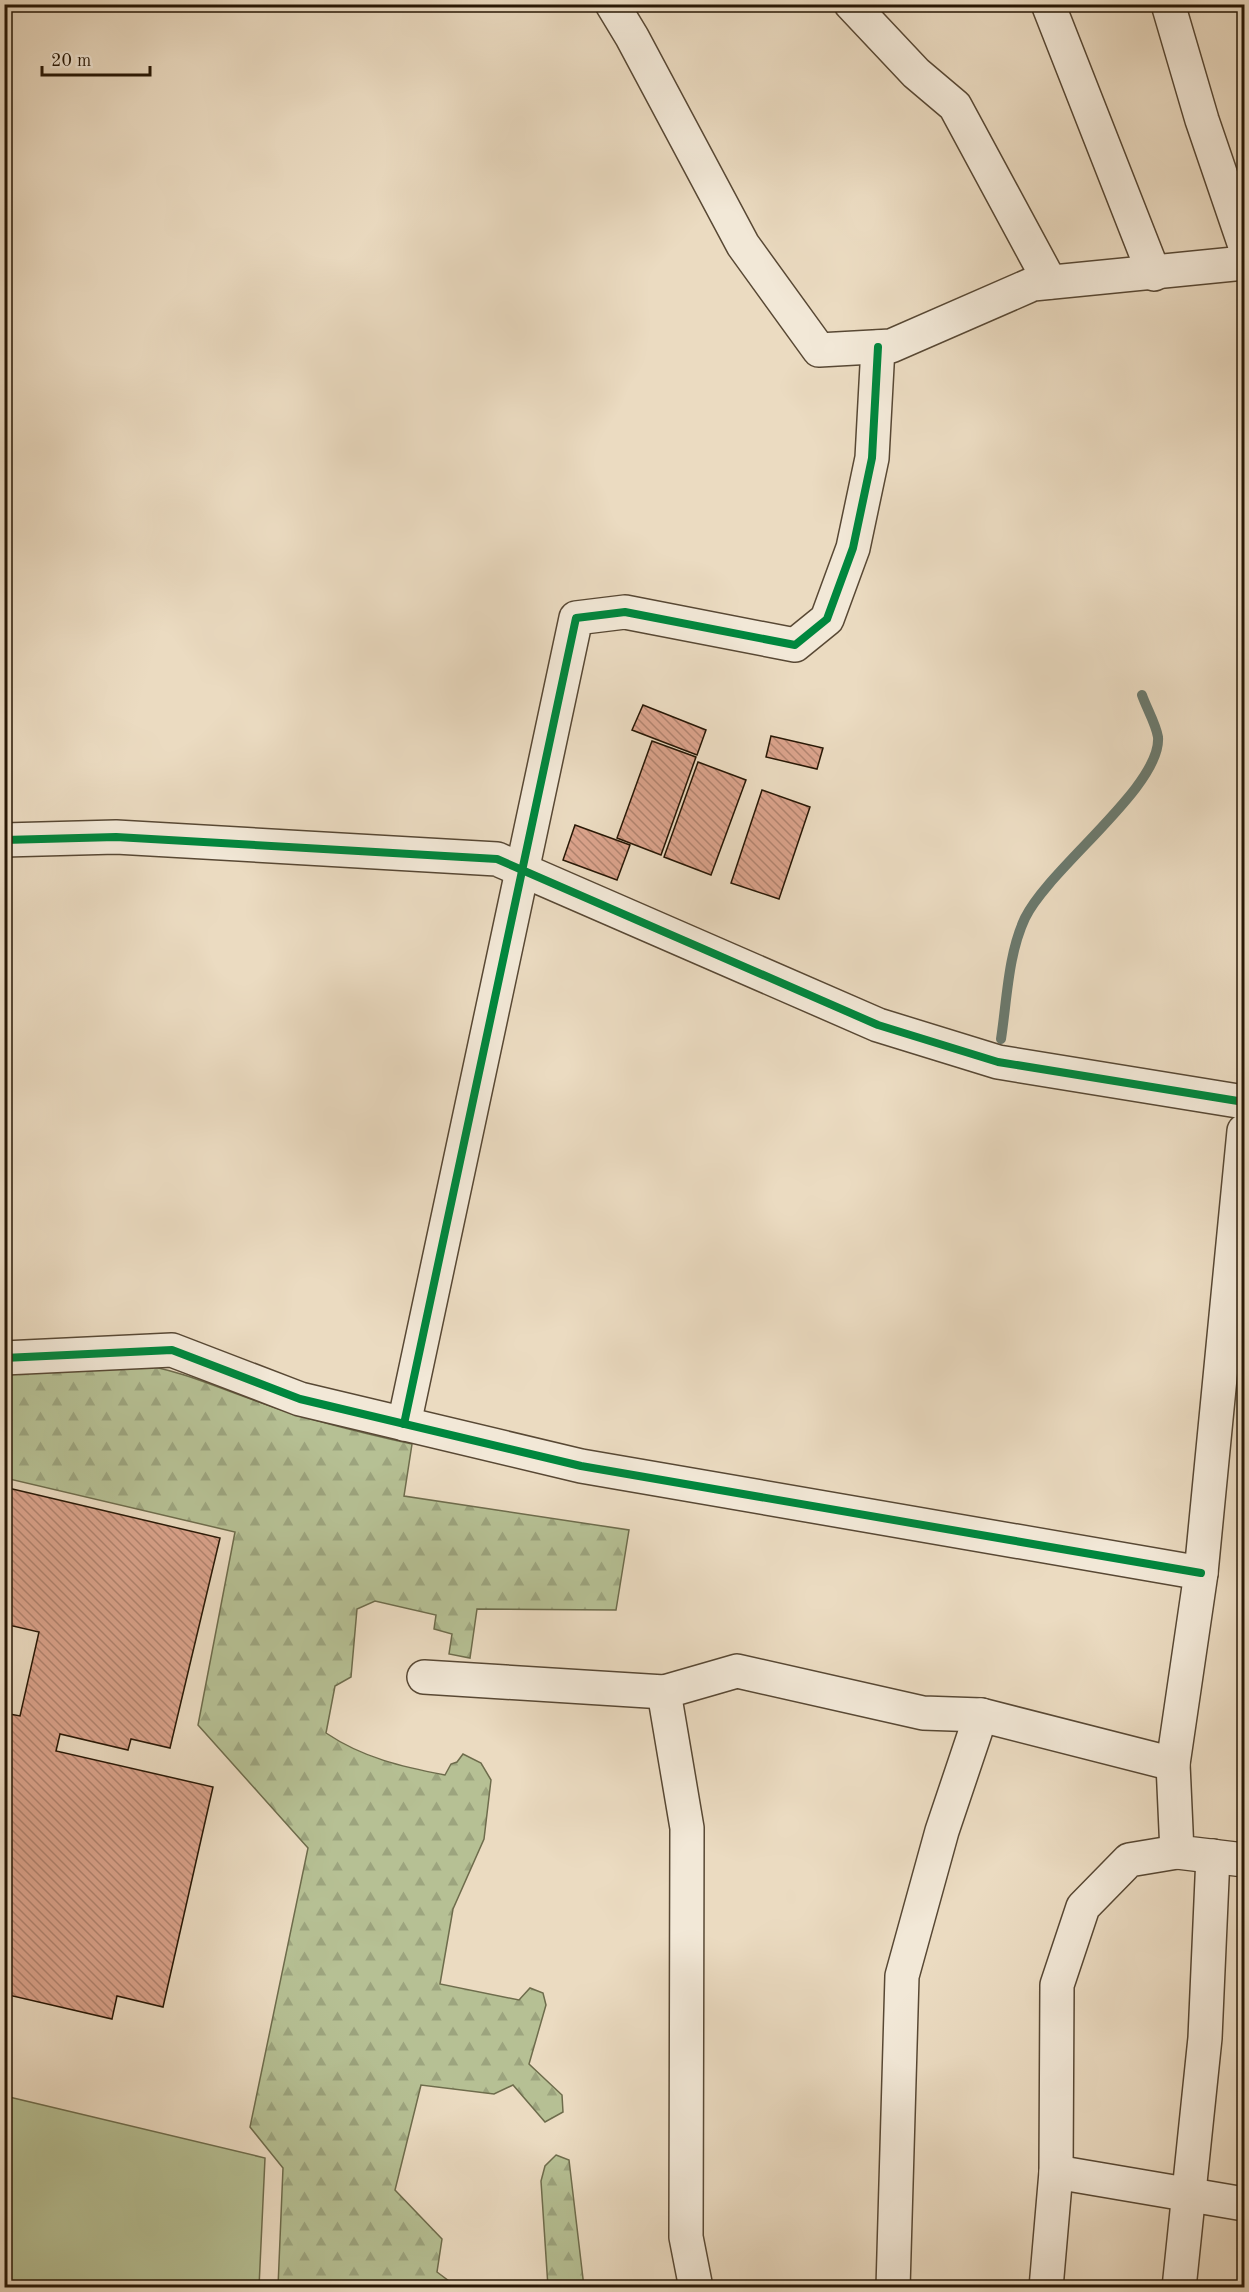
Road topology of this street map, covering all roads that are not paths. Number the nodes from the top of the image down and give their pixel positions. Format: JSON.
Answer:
{"nodes":[{"id":1,"x":612,"y":4,"type":"edge"},
{"id":2,"x":851,"y":4,"type":"edge"},
{"id":3,"x":1048,"y":4,"type":"edge"},
{"id":4,"x":1168,"y":4,"type":"edge"},
{"id":5,"x":1245,"y":243,"type":"edge"},
{"id":6,"x":1245,"y":263,"type":"edge"},
{"id":7,"x":1154,"y":274,"type":"junction"},
{"id":8,"x":1050,"y":282,"type":"junction"},
{"id":9,"x":878,"y":347,"type":"junction"},
{"id":10,"x":4,"y":840,"type":"edge"},
{"id":11,"x":523,"y":869,"type":"junction"},
{"id":12,"x":1245,"y":1102,"type":"edge"},
{"id":13,"x":1245,"y":1131,"type":"edge"},
{"id":14,"x":4,"y":1358,"type":"edge"},
{"id":15,"x":404,"y":1424,"type":"junction"},
{"id":16,"x":1201,"y":1573,"type":"junction"},
{"id":17,"x":424,"y":1677,"type":"dead end"},
{"id":18,"x":664,"y":1692,"type":"junction"},
{"id":19,"x":981,"y":1715,"type":"junction"},
{"id":20,"x":1173,"y":1764,"type":"junction"},
{"id":21,"x":1177,"y":1852,"type":"junction"},
{"id":22,"x":1229,"y":1858,"type":"edge"},
{"id":23,"x":1056,"y":2172,"type":"junction"},
{"id":24,"x":1188,"y":2195,"type":"junction"},
{"id":25,"x":1245,"y":2204,"type":"edge"},
{"id":26,"x":696,"y":2288,"type":"edge"},
{"id":27,"x":893,"y":2288,"type":"edge"},
{"id":28,"x":1046,"y":2288,"type":"edge"},
{"id":29,"x":1179,"y":2288,"type":"edge"}],
"edges":[{"from":1,"to":9,"type":"street"},
{"from":2,"to":8,"type":"street"},
{"from":3,"to":7,"type":"street"},
{"from":4,"to":5,"type":"street"},
{"from":6,"to":7,"type":"street"},
{"from":7,"to":8,"type":"street"},
{"from":8,"to":9,"type":"street"},
{"from":9,"to":11,"type":"street"},
{"from":10,"to":11,"type":"street"},
{"from":11,"to":12,"type":"street"},
{"from":11,"to":15,"type":"street"},
{"from":13,"to":16,"type":"street"},
{"from":14,"to":15,"type":"street"},
{"from":15,"to":16,"type":"street"},
{"from":16,"to":20,"type":"street"},
{"from":17,"to":18,"type":"street"},
{"from":18,"to":19,"type":"street"},
{"from":18,"to":26,"type":"street"},
{"from":19,"to":20,"type":"street"},
{"from":19,"to":27,"type":"street"},
{"from":20,"to":21,"type":"street"},
{"from":21,"to":22,"type":"street"},
{"from":21,"to":23,"type":"street"},
{"from":22,"to":24,"type":"street"},
{"from":23,"to":24,"type":"street"},
{"from":23,"to":28,"type":"street"},
{"from":24,"to":25,"type":"street"},
{"from":24,"to":29,"type":"street"}]}
